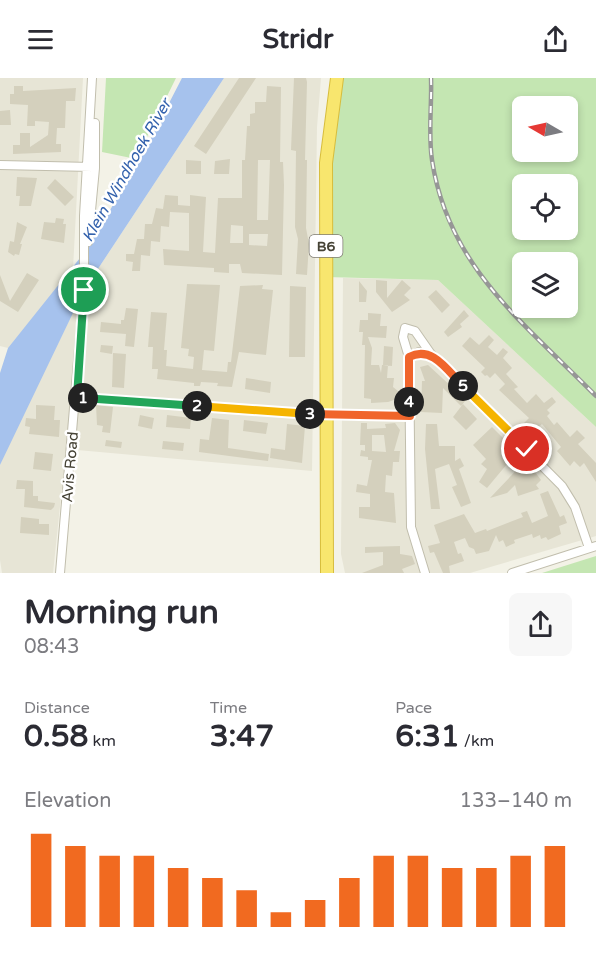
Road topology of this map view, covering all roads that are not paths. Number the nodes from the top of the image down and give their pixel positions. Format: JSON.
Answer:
{"nodes":[{"id":1,"x":92,"y":78,"type":"edge"},
{"id":2,"x":337,"y":78,"type":"edge"},
{"id":3,"x":0,"y":165,"type":"edge"},
{"id":4,"x":91,"y":167,"type":"junction"},
{"id":5,"x":431,"y":354,"type":"junction"},
{"id":6,"x":409,"y":357,"type":"junction"},
{"id":7,"x":77,"y":397,"type":"junction"},
{"id":8,"x":326,"y":415,"type":"junction"},
{"id":9,"x":410,"y":416,"type":"junction"},
{"id":10,"x":592,"y":547,"type":"edge"},
{"id":11,"x":60,"y":573,"type":"edge"},
{"id":12,"x":327,"y":573,"type":"edge"},
{"id":13,"x":425,"y":573,"type":"edge"},
{"id":14,"x":512,"y":573,"type":"edge"}],
"edges":[{"from":1,"to":4,"type":"street","name":"Avis Road"},
{"from":2,"to":8,"type":"highway","number":"B6"},
{"from":3,"to":4,"type":"street"},
{"from":4,"to":7,"type":"street","name":"Avis Road"},
{"from":5,"to":6,"type":"street"},
{"from":5,"to":6,"type":"street"},
{"from":5,"to":10,"type":"street"},
{"from":6,"to":9,"type":"street"},
{"from":7,"to":8,"type":"street"},
{"from":7,"to":11,"type":"street","name":"Avis Road"},
{"from":8,"to":9,"type":"street"},
{"from":8,"to":12,"type":"highway","number":"B6"},
{"from":9,"to":13,"type":"street"},
{"from":10,"to":14,"type":"street"}]}
